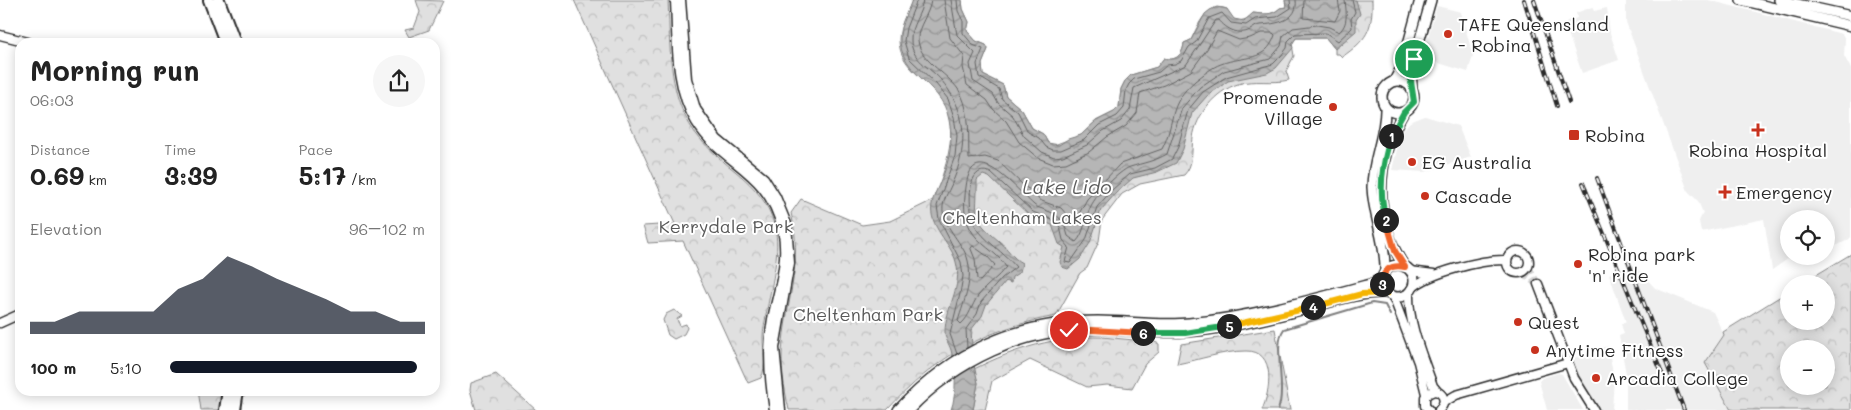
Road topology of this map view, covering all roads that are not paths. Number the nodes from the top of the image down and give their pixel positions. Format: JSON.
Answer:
{"nodes":[{"id":1,"x":209,"y":0,"type":"edge"},
{"id":2,"x":219,"y":0,"type":"edge"},
{"id":3,"x":675,"y":0,"type":"edge"},
{"id":4,"x":681,"y":0,"type":"edge"},
{"id":5,"x":1420,"y":0,"type":"edge"},
{"id":6,"x":1431,"y":0,"type":"edge"},
{"id":7,"x":1741,"y":0,"type":"edge"},
{"id":8,"x":1779,"y":0,"type":"edge"},
{"id":9,"x":1851,"y":16,"type":"edge"},
{"id":10,"x":1851,"y":26,"type":"edge"},
{"id":11,"x":0,"y":35,"type":"edge"},
{"id":12,"x":223,"y":38,"type":"edge"},
{"id":13,"x":233,"y":38,"type":"edge"},
{"id":14,"x":15,"y":39,"type":"edge"},
{"id":15,"x":1394,"y":81,"type":"junction"},
{"id":16,"x":1412,"y":87,"type":"junction"},
{"id":17,"x":1385,"y":107,"type":"junction"},
{"id":18,"x":1404,"y":112,"type":"junction"},
{"id":19,"x":1507,"y":264,"type":"dead end"},
{"id":20,"x":1408,"y":269,"type":"junction"},
{"id":21,"x":1436,"y":274,"type":"junction"},
{"id":22,"x":1384,"y":275,"type":"junction"},
{"id":23,"x":1538,"y":284,"type":"tunnel mouth"},
{"id":24,"x":1410,"y":291,"type":"junction"},
{"id":25,"x":1390,"y":294,"type":"junction"},
{"id":26,"x":15,"y":316,"type":"edge"},
{"id":27,"x":0,"y":323,"type":"edge"},
{"id":28,"x":1568,"y":364,"type":"junction"},
{"id":29,"x":1426,"y":394,"type":"junction"},
{"id":30,"x":227,"y":396,"type":"edge"},
{"id":31,"x":237,"y":396,"type":"edge"},
{"id":32,"x":1441,"y":403,"type":"edge"},
{"id":33,"x":225,"y":410,"type":"edge"},
{"id":34,"x":235,"y":410,"type":"edge"},
{"id":35,"x":774,"y":410,"type":"edge"},
{"id":36,"x":781,"y":410,"type":"edge"},
{"id":37,"x":898,"y":410,"type":"edge"},
{"id":38,"x":910,"y":410,"type":"edge"},
{"id":39,"x":1429,"y":410,"type":"edge"},
{"id":40,"x":1594,"y":410,"type":"edge"}],
"edges":[{"from":1,"to":12,"type":"main road"},
{"from":2,"to":13,"type":"main road"},
{"from":3,"to":35,"type":"street"},
{"from":4,"to":36,"type":"street"},
{"from":5,"to":15,"type":"main road"},
{"from":6,"to":16,"type":"main road"},
{"from":7,"to":10,"type":"main road"},
{"from":8,"to":9,"type":"main road"},
{"from":11,"to":14,"type":"street"},
{"from":15,"to":16,"type":"main road"},
{"from":15,"to":17,"type":"main road"},
{"from":16,"to":18,"type":"main road"},
{"from":17,"to":18,"type":"main road"},
{"from":17,"to":22,"type":"main road"},
{"from":18,"to":20,"type":"main road"},
{"from":19,"to":21,"type":"street"},
{"from":20,"to":21,"type":"street"},
{"from":20,"to":22,"type":"main road"},
{"from":20,"to":24,"type":"main road"},
{"from":21,"to":24,"type":"street"},
{"from":22,"to":25,"type":"main road"},
{"from":22,"to":37,"type":"main road"},
{"from":23,"to":28,"type":"street"},
{"from":24,"to":25,"type":"main road"},
{"from":24,"to":32,"type":"street"},
{"from":25,"to":29,"type":"street"},
{"from":25,"to":38,"type":"main road"},
{"from":26,"to":27,"type":"street"},
{"from":28,"to":32,"type":"street"},
{"from":28,"to":40,"type":"street"},
{"from":29,"to":32,"type":"street"},
{"from":29,"to":39,"type":"street"},
{"from":30,"to":33,"type":"main road"},
{"from":31,"to":34,"type":"main road"}]}
